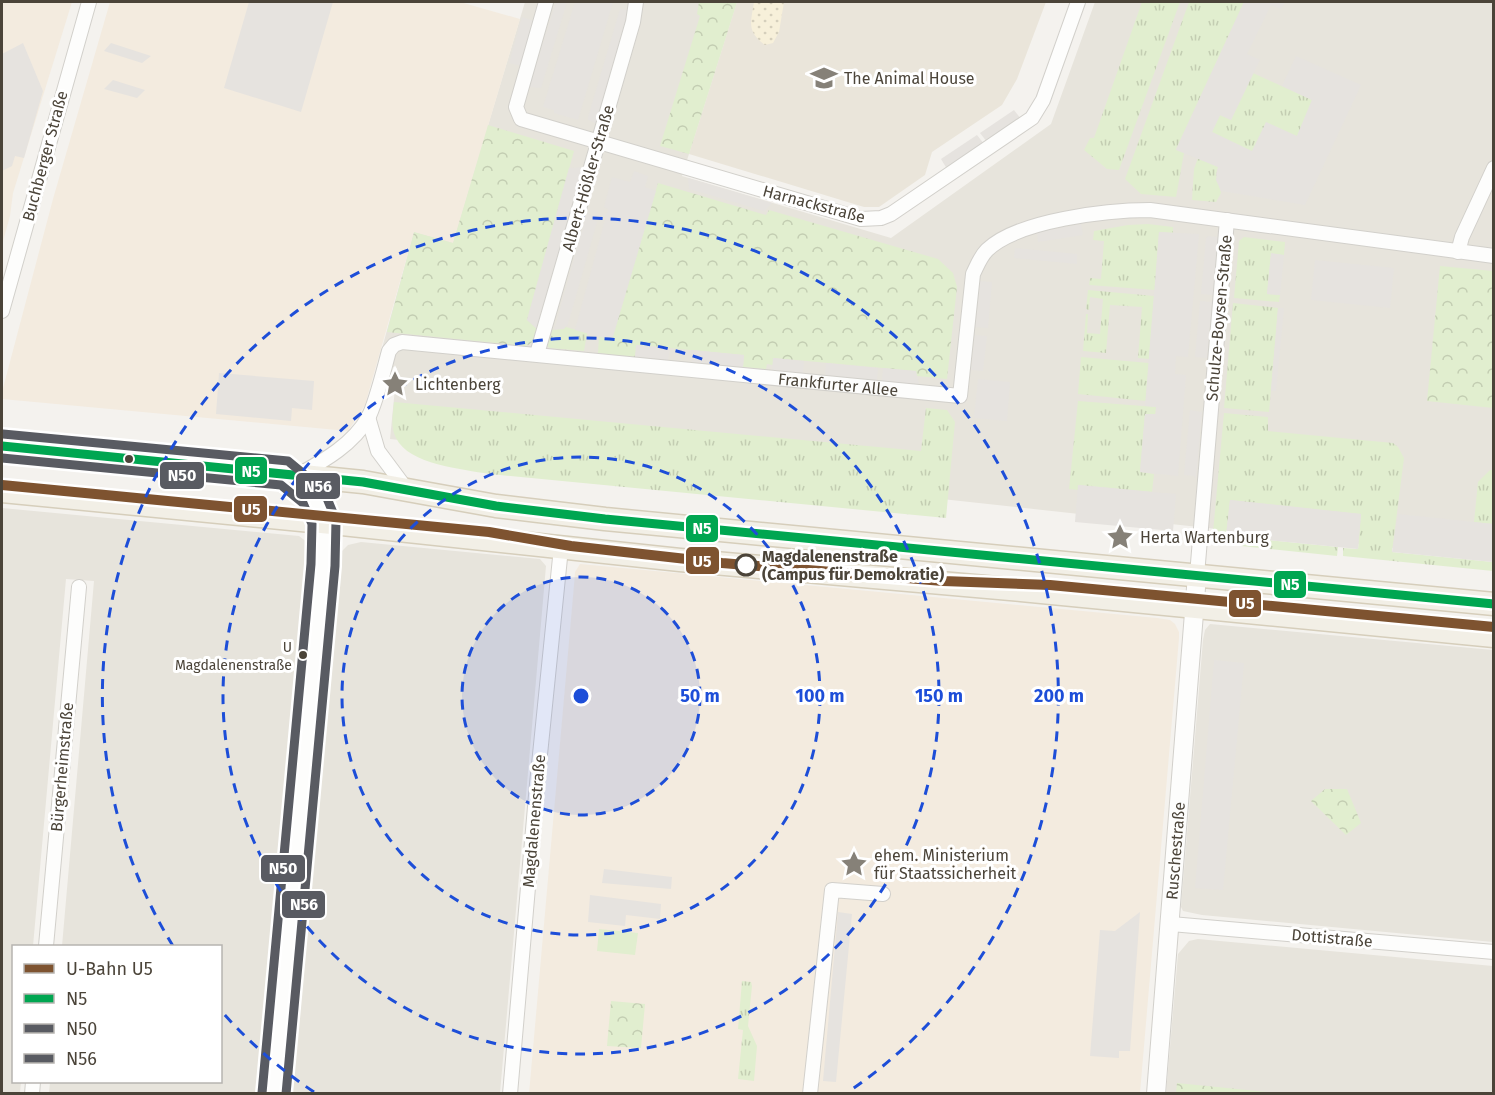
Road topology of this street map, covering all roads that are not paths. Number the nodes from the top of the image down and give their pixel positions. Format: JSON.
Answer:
{"nodes":[{"id":1,"x":89,"y":2,"type":"edge"},
{"id":2,"x":546,"y":2,"type":"edge"},
{"id":3,"x":636,"y":2,"type":"edge"},
{"id":4,"x":1078,"y":2,"type":"edge"},
{"id":5,"x":598,"y":141,"type":"junction"},
{"id":6,"x":1494,"y":168,"type":"edge"},
{"id":7,"x":1227,"y":220,"type":"junction"},
{"id":8,"x":1458,"y":252,"type":"junction"},
{"id":9,"x":1494,"y":256,"type":"edge"},
{"id":10,"x":2,"y":311,"type":"edge"},
{"id":11,"x":537,"y":354,"type":"junction"},
{"id":12,"x":368,"y":417,"type":"junction"},
{"id":13,"x":2,"y":446,"type":"edge"},
{"id":14,"x":292,"y":474,"type":"junction"},
{"id":15,"x":407,"y":489,"type":"junction"},
{"id":16,"x":2,"y":491,"type":"edge"},
{"id":17,"x":324,"y":522,"type":"junction"},
{"id":18,"x":561,"y":548,"type":"junction"},
{"id":19,"x":1197,"y":575,"type":"junction"},
{"id":20,"x":79,"y":587,"type":"dead end"},
{"id":21,"x":1494,"y":604,"type":"edge"},
{"id":22,"x":1195,"y":607,"type":"junction"},
{"id":23,"x":1494,"y":636,"type":"edge"},
{"id":24,"x":883,"y":894,"type":"dead end"},
{"id":25,"x":1171,"y":924,"type":"junction"},
{"id":26,"x":46,"y":945,"type":"edge"},
{"id":27,"x":1494,"y":952,"type":"edge"},
{"id":28,"x":274,"y":1094,"type":"edge"},
{"id":29,"x":510,"y":1094,"type":"edge"},
{"id":30,"x":810,"y":1094,"type":"edge"},
{"id":31,"x":1156,"y":1094,"type":"edge"}],
"edges":[{"from":1,"to":10,"type":"street","name":"Buchberger Straße"},
{"from":2,"to":5,"type":"street","name":"Harnackstraße"},
{"from":3,"to":5,"type":"street","name":"Albert-Hößler-Straße"},
{"from":4,"to":5,"type":"street","name":"Harnackstraße"},
{"from":5,"to":11,"type":"street","name":"Albert-Hößler-Straße"},
{"from":6,"to":8,"type":"street"},
{"from":7,"to":8,"type":"street","name":"Schulze-Boysen-Straße"},
{"from":7,"to":11,"type":"street","name":"Frankfurter Allee"},
{"from":7,"to":19,"type":"street","name":"Schulze-Boysen-Straße"},
{"from":8,"to":9,"type":"street","name":"Schulze-Boysen-Straße"},
{"from":11,"to":12,"type":"street","name":"Frankfurter Allee"},
{"from":12,"to":14,"type":"street","name":"Frankfurter Allee"},
{"from":12,"to":15,"type":"street"},
{"from":13,"to":14,"type":"main road"},
{"from":14,"to":15,"type":"main road"},
{"from":14,"to":17,"type":"street"},
{"from":15,"to":19,"type":"main road"},
{"from":16,"to":17,"type":"main road"},
{"from":17,"to":18,"type":"main road"},
{"from":17,"to":28,"type":"street"},
{"from":18,"to":22,"type":"main road"},
{"from":18,"to":29,"type":"street","name":"Magdalenenstraße"},
{"from":19,"to":21,"type":"main road"},
{"from":19,"to":22,"type":"street","name":"Ruschestraße"},
{"from":20,"to":26,"type":"street","name":"Bürgerheimstraße"},
{"from":22,"to":23,"type":"main road"},
{"from":22,"to":25,"type":"street","name":"Ruschestraße"},
{"from":24,"to":30,"type":"street"},
{"from":25,"to":27,"type":"street","name":"Dottistraße"},
{"from":25,"to":31,"type":"street","name":"Ruschestraße"}]}
